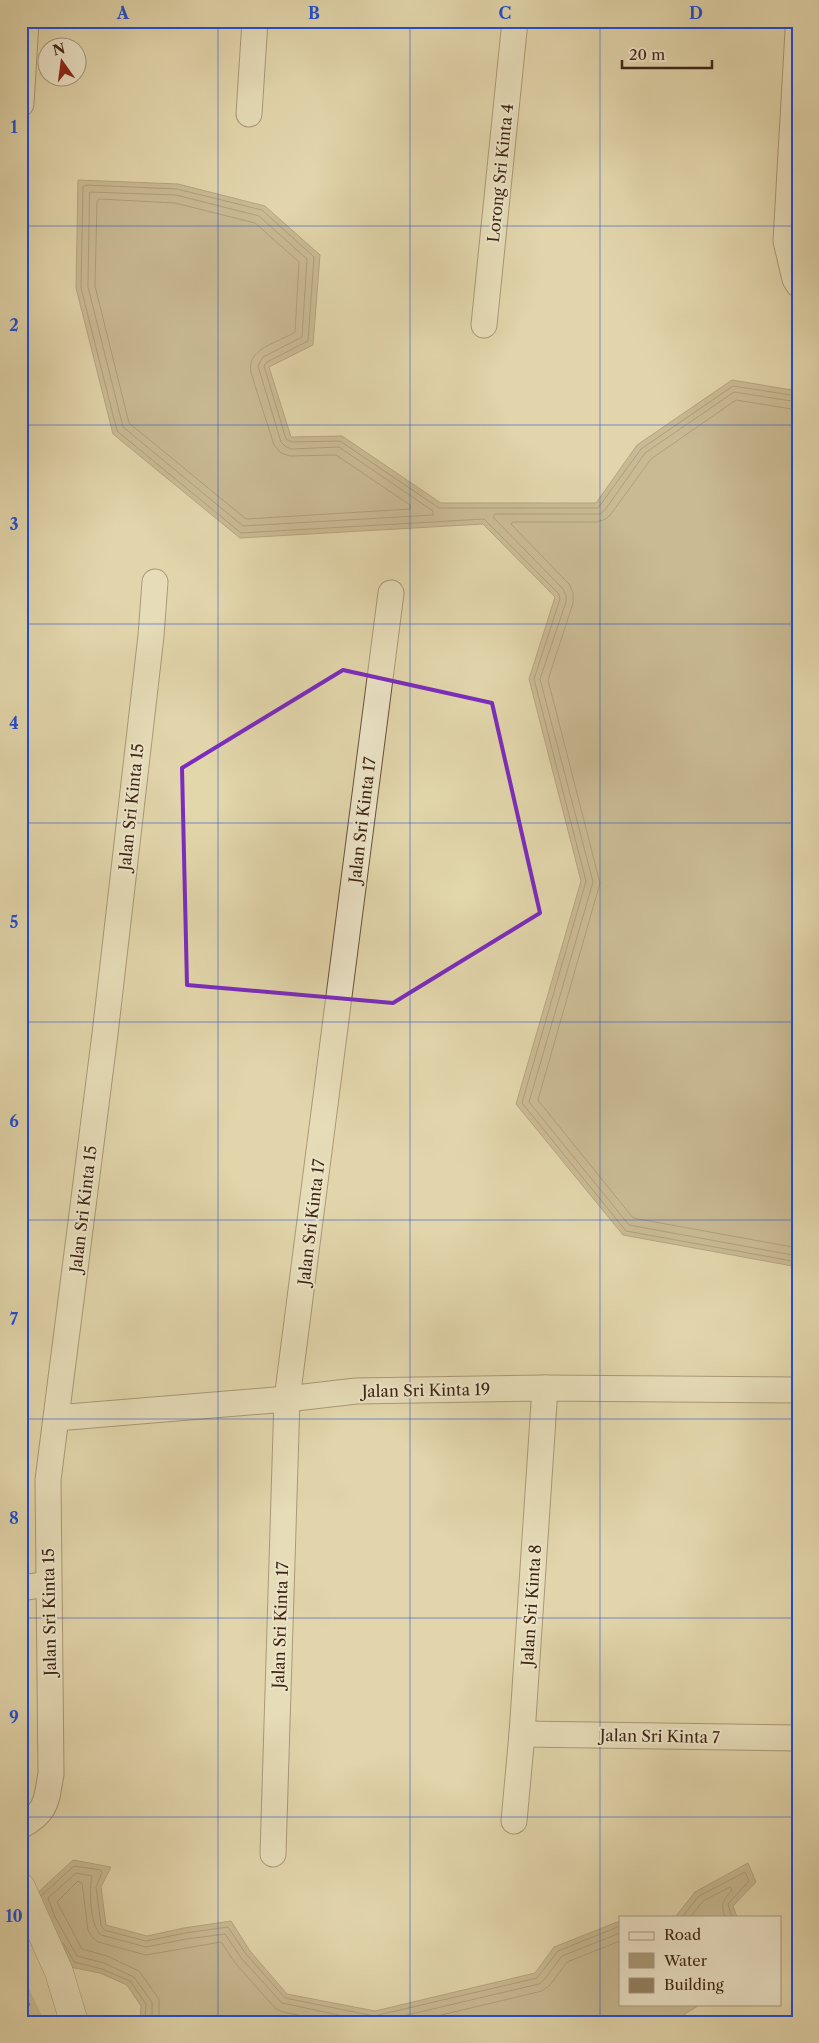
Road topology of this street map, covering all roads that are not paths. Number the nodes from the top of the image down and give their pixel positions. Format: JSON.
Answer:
{"nodes":[{"id":1,"x":26,"y":21,"type":"edge"},
{"id":2,"x":255,"y":21,"type":"edge"},
{"id":3,"x":515,"y":21,"type":"edge"},
{"id":4,"x":798,"y":31,"type":"edge"},
{"id":5,"x":21,"y":104,"type":"edge"},
{"id":6,"x":248,"y":114,"type":"dead end"},
{"id":7,"x":798,"y":284,"type":"edge"},
{"id":8,"x":484,"y":325,"type":"dead end"},
{"id":9,"x":155,"y":582,"type":"dead end"},
{"id":10,"x":391,"y":593,"type":"dead end"},
{"id":11,"x":545,"y":1388,"type":"junction"},
{"id":12,"x":798,"y":1390,"type":"edge"},
{"id":13,"x":288,"y":1399,"type":"junction"},
{"id":14,"x":56,"y":1418,"type":"junction"},
{"id":15,"x":48,"y":1584,"type":"junction"},
{"id":16,"x":21,"y":1588,"type":"edge"},
{"id":17,"x":522,"y":1734,"type":"junction"},
{"id":18,"x":798,"y":1738,"type":"edge"},
{"id":19,"x":514,"y":1821,"type":"dead end"},
{"id":20,"x":21,"y":1826,"type":"edge"},
{"id":21,"x":273,"y":1854,"type":"dead end"},
{"id":22,"x":21,"y":1887,"type":"edge"},
{"id":23,"x":74,"y":2022,"type":"edge"}],
"edges":[{"from":1,"to":5,"type":"street"},
{"from":2,"to":6,"type":"street"},
{"from":3,"to":8,"type":"street","name":"Lorong Sri Kinta 4"},
{"from":4,"to":7,"type":"street"},
{"from":9,"to":14,"type":"street","name":"Jalan Sri Kinta 15"},
{"from":10,"to":13,"type":"street","name":"Jalan Sri Kinta 17"},
{"from":11,"to":12,"type":"street","name":"Jalan Sri Kinta 19"},
{"from":11,"to":13,"type":"street","name":"Jalan Sri Kinta 19"},
{"from":11,"to":17,"type":"street","name":"Jalan Sri Kinta 8"},
{"from":13,"to":14,"type":"street","name":"Jalan Sri Kinta 19"},
{"from":13,"to":21,"type":"street","name":"Jalan Sri Kinta 17"},
{"from":14,"to":15,"type":"street","name":"Jalan Sri Kinta 15"},
{"from":15,"to":16,"type":"street"},
{"from":15,"to":20,"type":"street","name":"Jalan Sri Kinta 15"},
{"from":17,"to":18,"type":"street","name":"Jalan Sri Kinta 7"},
{"from":17,"to":19,"type":"street","name":"Jalan Sri Kinta 8"},
{"from":22,"to":23,"type":"street"}]}
